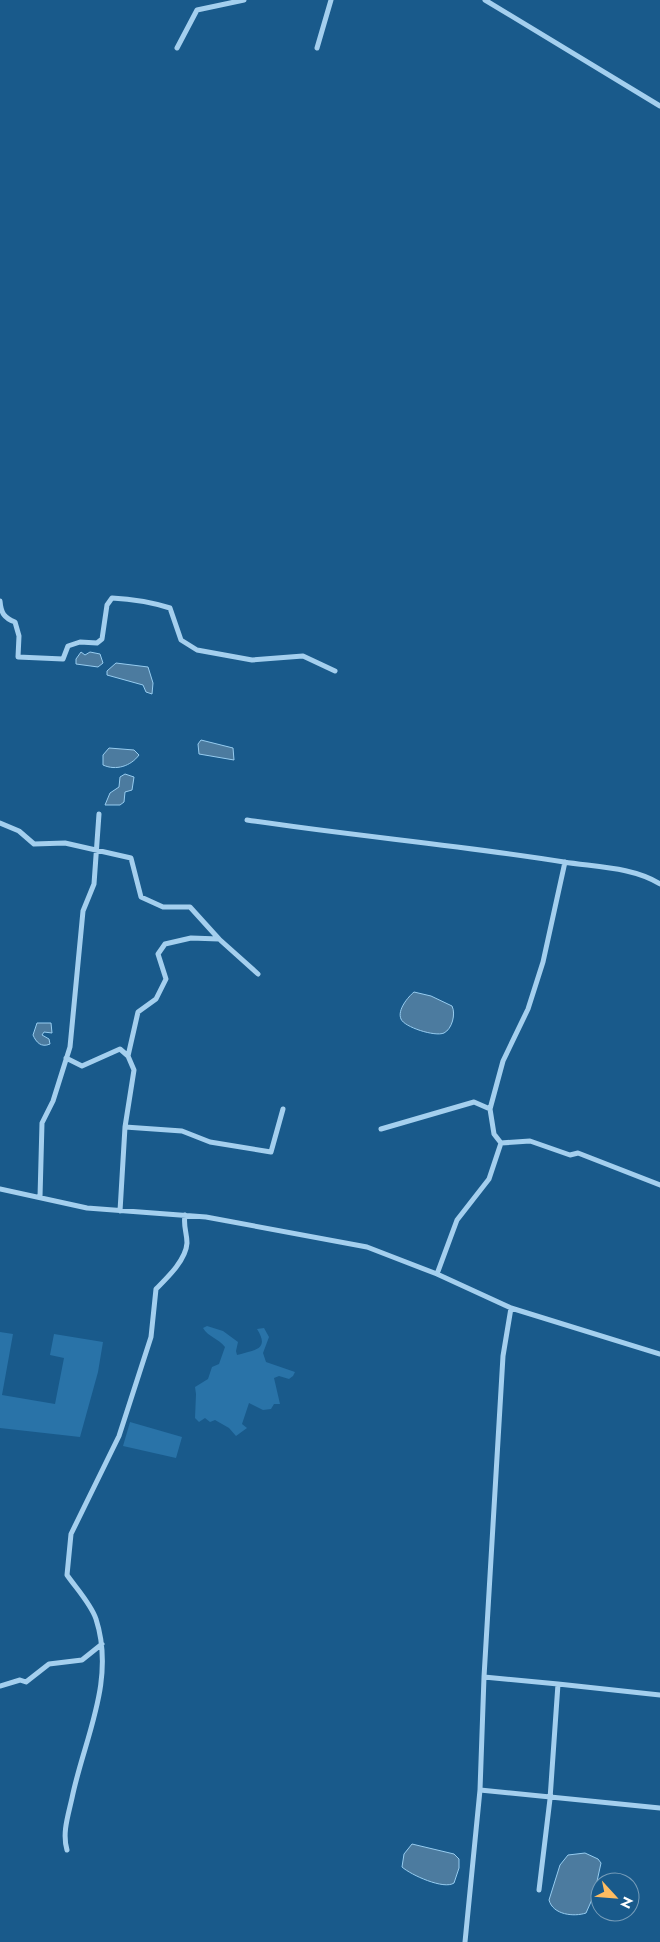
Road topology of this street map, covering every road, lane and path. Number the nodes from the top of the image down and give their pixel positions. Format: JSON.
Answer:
{"nodes":[{"id":1,"x":244,"y":0,"type":"edge"},
{"id":2,"x":331,"y":0,"type":"edge"},
{"id":3,"x":485,"y":0,"type":"edge"},
{"id":4,"x":177,"y":48,"type":"dead end"},
{"id":5,"x":317,"y":48,"type":"dead end"},
{"id":6,"x":660,"y":106,"type":"edge"},
{"id":7,"x":0,"y":601,"type":"edge"},
{"id":8,"x":336,"y":671,"type":"dead end"},
{"id":9,"x":99,"y":814,"type":"dead end"},
{"id":10,"x":247,"y":820,"type":"dead end"},
{"id":11,"x":0,"y":823,"type":"edge"},
{"id":12,"x":98,"y":850,"type":"junction"},
{"id":13,"x":565,"y":862,"type":"junction"},
{"id":14,"x":660,"y":884,"type":"edge"},
{"id":15,"x":219,"y":939,"type":"junction"},
{"id":16,"x":258,"y":974,"type":"dead end"},
{"id":17,"x":128,"y":1056,"type":"junction"},
{"id":18,"x":66,"y":1058,"type":"junction"},
{"id":19,"x":283,"y":1109,"type":"dead end"},
{"id":20,"x":490,"y":1109,"type":"junction"},
{"id":21,"x":125,"y":1127,"type":"junction"},
{"id":22,"x":381,"y":1129,"type":"dead end"},
{"id":23,"x":501,"y":1143,"type":"junction"},
{"id":24,"x":660,"y":1185,"type":"edge"},
{"id":25,"x":0,"y":1189,"type":"edge"},
{"id":26,"x":40,"y":1198,"type":"junction"},
{"id":27,"x":120,"y":1211,"type":"junction"},
{"id":28,"x":185,"y":1215,"type":"junction"},
{"id":29,"x":437,"y":1274,"type":"junction"},
{"id":30,"x":511,"y":1308,"type":"junction"},
{"id":31,"x":660,"y":1354,"type":"edge"},
{"id":32,"x":102,"y":1644,"type":"junction"},
{"id":33,"x":484,"y":1677,"type":"junction"},
{"id":34,"x":558,"y":1684,"type":"junction"},
{"id":35,"x":0,"y":1686,"type":"edge"},
{"id":36,"x":660,"y":1695,"type":"edge"},
{"id":37,"x":480,"y":1790,"type":"junction"},
{"id":38,"x":550,"y":1798,"type":"junction"},
{"id":39,"x":660,"y":1808,"type":"edge"},
{"id":40,"x":67,"y":1850,"type":"dead end"},
{"id":41,"x":539,"y":1890,"type":"dead end"},
{"id":42,"x":465,"y":1942,"type":"edge"}],
"edges":[{"from":1,"to":4,"type":"street"},
{"from":2,"to":5,"type":"street"},
{"from":3,"to":6,"type":"street"},
{"from":7,"to":8,"type":"street"},
{"from":9,"to":12,"type":"street"},
{"from":10,"to":13,"type":"street"},
{"from":11,"to":12,"type":"street"},
{"from":12,"to":15,"type":"street"},
{"from":12,"to":18,"type":"street"},
{"from":13,"to":14,"type":"street"},
{"from":13,"to":20,"type":"street"},
{"from":15,"to":16,"type":"street"},
{"from":15,"to":17,"type":"street"},
{"from":17,"to":18,"type":"street"},
{"from":17,"to":21,"type":"street"},
{"from":18,"to":26,"type":"street"},
{"from":19,"to":21,"type":"street"},
{"from":20,"to":22,"type":"street"},
{"from":20,"to":23,"type":"street"},
{"from":21,"to":27,"type":"street"},
{"from":23,"to":24,"type":"street"},
{"from":23,"to":29,"type":"street"},
{"from":25,"to":26,"type":"street"},
{"from":26,"to":27,"type":"street"},
{"from":27,"to":28,"type":"street"},
{"from":28,"to":29,"type":"street"},
{"from":28,"to":32,"type":"street"},
{"from":29,"to":30,"type":"street"},
{"from":30,"to":31,"type":"street"},
{"from":30,"to":33,"type":"street"},
{"from":32,"to":35,"type":"street"},
{"from":32,"to":40,"type":"street"},
{"from":33,"to":34,"type":"street"},
{"from":33,"to":37,"type":"street"},
{"from":34,"to":36,"type":"street"},
{"from":34,"to":38,"type":"street"},
{"from":37,"to":38,"type":"street"},
{"from":37,"to":42,"type":"street"},
{"from":38,"to":39,"type":"street"},
{"from":38,"to":41,"type":"street"}]}
